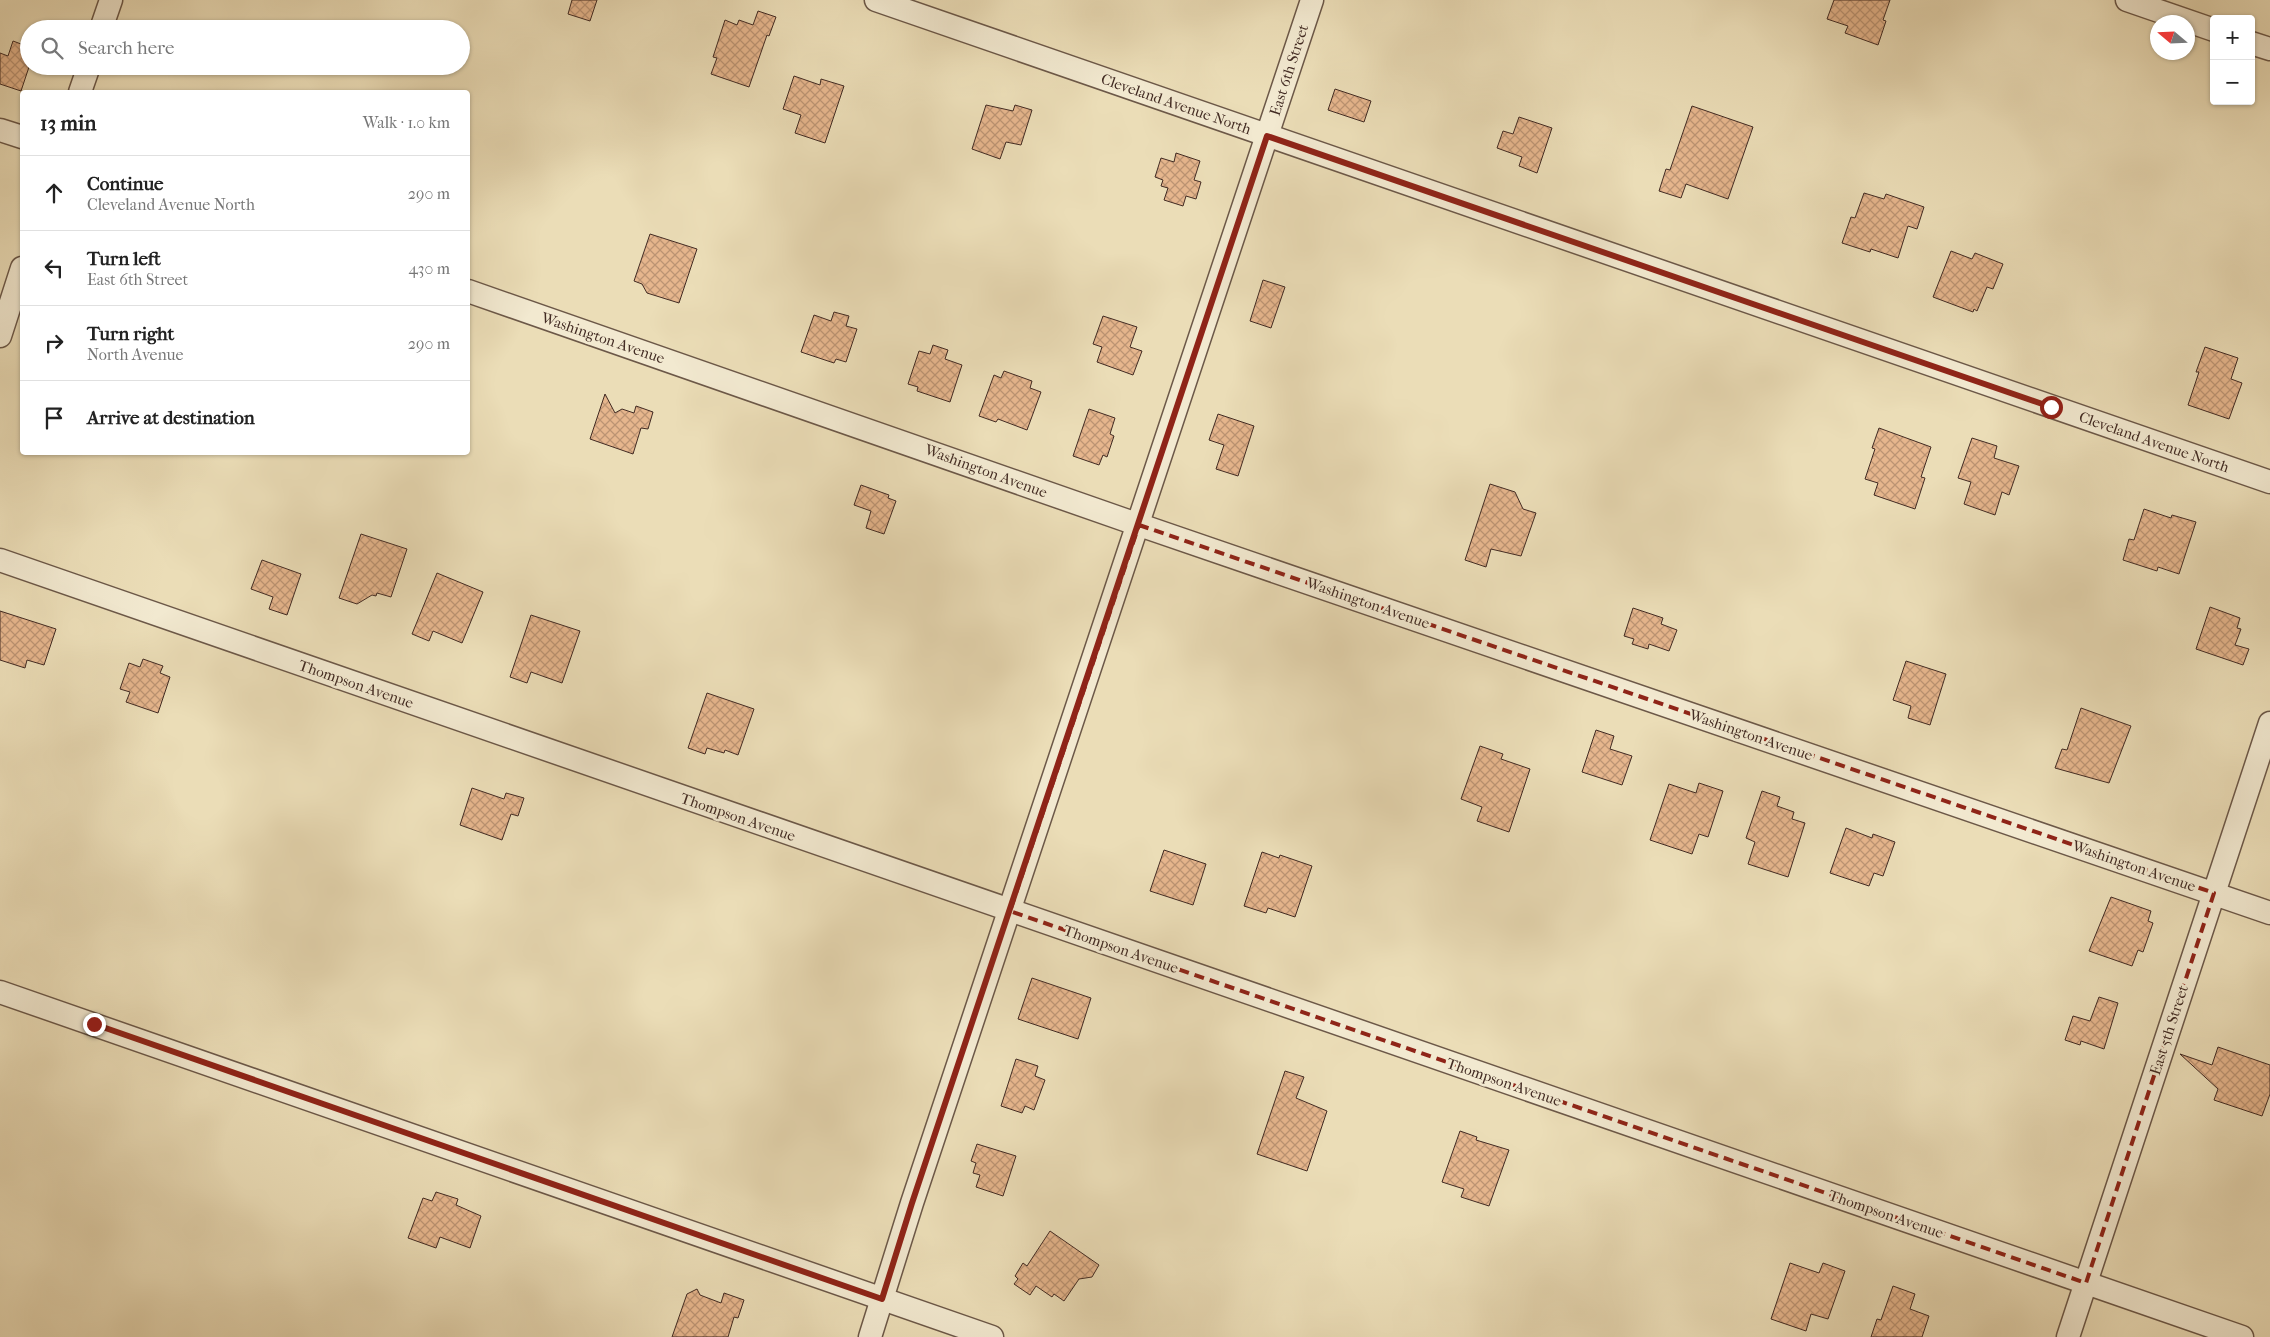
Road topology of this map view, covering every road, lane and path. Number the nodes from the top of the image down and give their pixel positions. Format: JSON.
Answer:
{"nodes":[{"id":1,"x":111,"y":0,"type":"edge"},
{"id":2,"x":876,"y":0,"type":"edge"},
{"id":3,"x":1312,"y":0,"type":"edge"},
{"id":4,"x":2128,"y":0,"type":"edge"},
{"id":5,"x":104,"y":20,"type":"edge"},
{"id":6,"x":2210,"y":29,"type":"edge"},
{"id":7,"x":2255,"y":44,"type":"edge"},
{"id":8,"x":2270,"y":49,"type":"edge"},
{"id":9,"x":86,"y":75,"type":"edge"},
{"id":10,"x":81,"y":90,"type":"edge"},
{"id":11,"x":0,"y":130,"type":"edge"},
{"id":12,"x":20,"y":136,"type":"edge"},
{"id":13,"x":1267,"y":136,"type":"junction"},
{"id":14,"x":20,"y":274,"type":"edge"},
{"id":15,"x":470,"y":292,"type":"edge"},
{"id":16,"x":0,"y":336,"type":"edge"},
{"id":17,"x":2270,"y":482,"type":"edge"},
{"id":18,"x":1139,"y":525,"type":"junction"},
{"id":19,"x":0,"y":560,"type":"edge"},
{"id":20,"x":2270,"y":723,"type":"edge"},
{"id":21,"x":2214,"y":893,"type":"junction"},
{"id":22,"x":1010,"y":911,"type":"junction"},
{"id":23,"x":2270,"y":912,"type":"edge"},
{"id":24,"x":0,"y":992,"type":"edge"},
{"id":25,"x":2086,"y":1283,"type":"junction"},
{"id":26,"x":882,"y":1299,"type":"junction"},
{"id":27,"x":870,"y":1337,"type":"edge"},
{"id":28,"x":992,"y":1337,"type":"edge"},
{"id":29,"x":2068,"y":1337,"type":"edge"},
{"id":30,"x":2242,"y":1337,"type":"edge"}],
"edges":[{"from":1,"to":5,"type":"street"},
{"from":2,"to":13,"type":"street","name":"Cleveland Avenue North"},
{"from":3,"to":13,"type":"street","name":"East 6th Street"},
{"from":4,"to":6,"type":"street"},
{"from":7,"to":8,"type":"street"},
{"from":9,"to":10,"type":"street"},
{"from":11,"to":12,"type":"street"},
{"from":13,"to":17,"type":"street","name":"Cleveland Avenue North"},
{"from":13,"to":18,"type":"street","name":"East 6th Street"},
{"from":14,"to":16,"type":"street"},
{"from":15,"to":18,"type":"street","name":"Washington Avenue"},
{"from":18,"to":21,"type":"street","name":"Washington Avenue"},
{"from":18,"to":22,"type":"street","name":"East 6th Street"},
{"from":19,"to":22,"type":"street","name":"Thompson Avenue"},
{"from":20,"to":21,"type":"street","name":"East 5th Street"},
{"from":21,"to":23,"type":"street","name":"Washington Avenue"},
{"from":21,"to":25,"type":"street","name":"East 5th Street"},
{"from":22,"to":25,"type":"street","name":"Thompson Avenue"},
{"from":22,"to":26,"type":"street","name":"East 6th Street"},
{"from":24,"to":26,"type":"street"},
{"from":25,"to":29,"type":"street","name":"East 5th Street"},
{"from":25,"to":30,"type":"street","name":"Thompson Avenue"},
{"from":26,"to":27,"type":"street","name":"East 6th Street"},
{"from":26,"to":28,"type":"street"}]}
